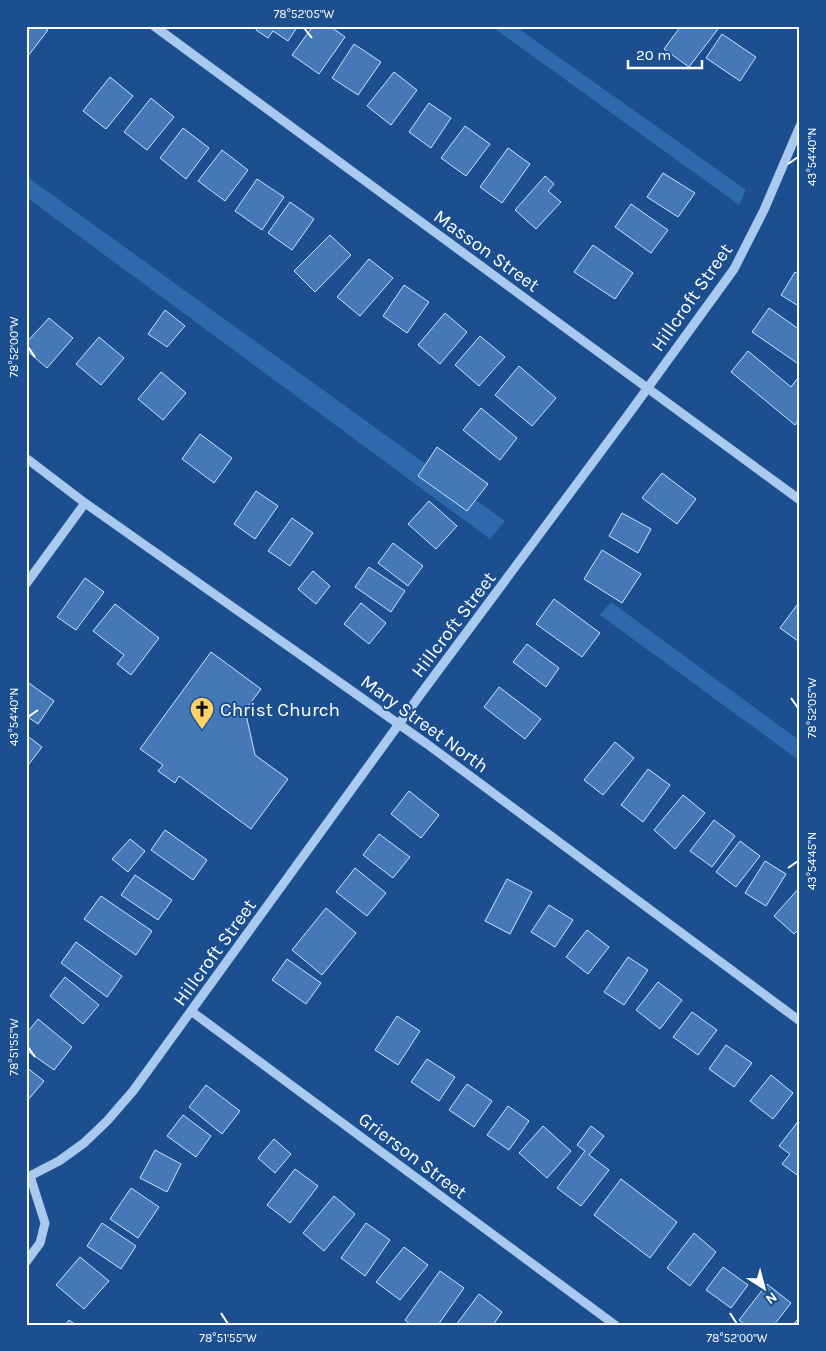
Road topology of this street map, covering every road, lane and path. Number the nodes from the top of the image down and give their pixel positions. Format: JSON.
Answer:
{"nodes":[{"id":1,"x":154,"y":26,"type":"edge"},
{"id":2,"x":800,"y":126,"type":"edge"},
{"id":3,"x":647,"y":388,"type":"junction"},
{"id":4,"x":26,"y":458,"type":"edge"},
{"id":5,"x":800,"y":500,"type":"edge"},
{"id":6,"x":85,"y":503,"type":"junction"},
{"id":7,"x":26,"y":584,"type":"edge"},
{"id":8,"x":399,"y":724,"type":"junction"},
{"id":9,"x":191,"y":1011,"type":"junction"},
{"id":10,"x":800,"y":1021,"type":"edge"},
{"id":11,"x":28,"y":1177,"type":"edge"},
{"id":12,"x":26,"y":1262,"type":"edge"},
{"id":13,"x":615,"y":1325,"type":"edge"}],
"edges":[{"from":1,"to":3,"type":"street","name":"Masson Street"},
{"from":2,"to":3,"type":"street","name":"Hillcroft Street"},
{"from":3,"to":5,"type":"street","name":"Masson Street"},
{"from":3,"to":8,"type":"street","name":"Hillcroft Street"},
{"from":4,"to":6,"type":"street","name":"Mary Street North"},
{"from":6,"to":7,"type":"street"},
{"from":6,"to":8,"type":"street","name":"Mary Street North"},
{"from":8,"to":9,"type":"street","name":"Hillcroft Street"},
{"from":8,"to":10,"type":"street","name":"Mary Street North"},
{"from":9,"to":11,"type":"street","name":"Hillcroft Street"},
{"from":9,"to":13,"type":"street","name":"Grierson Street"},
{"from":11,"to":12,"type":"street","name":"Hillcroft Street"}]}
